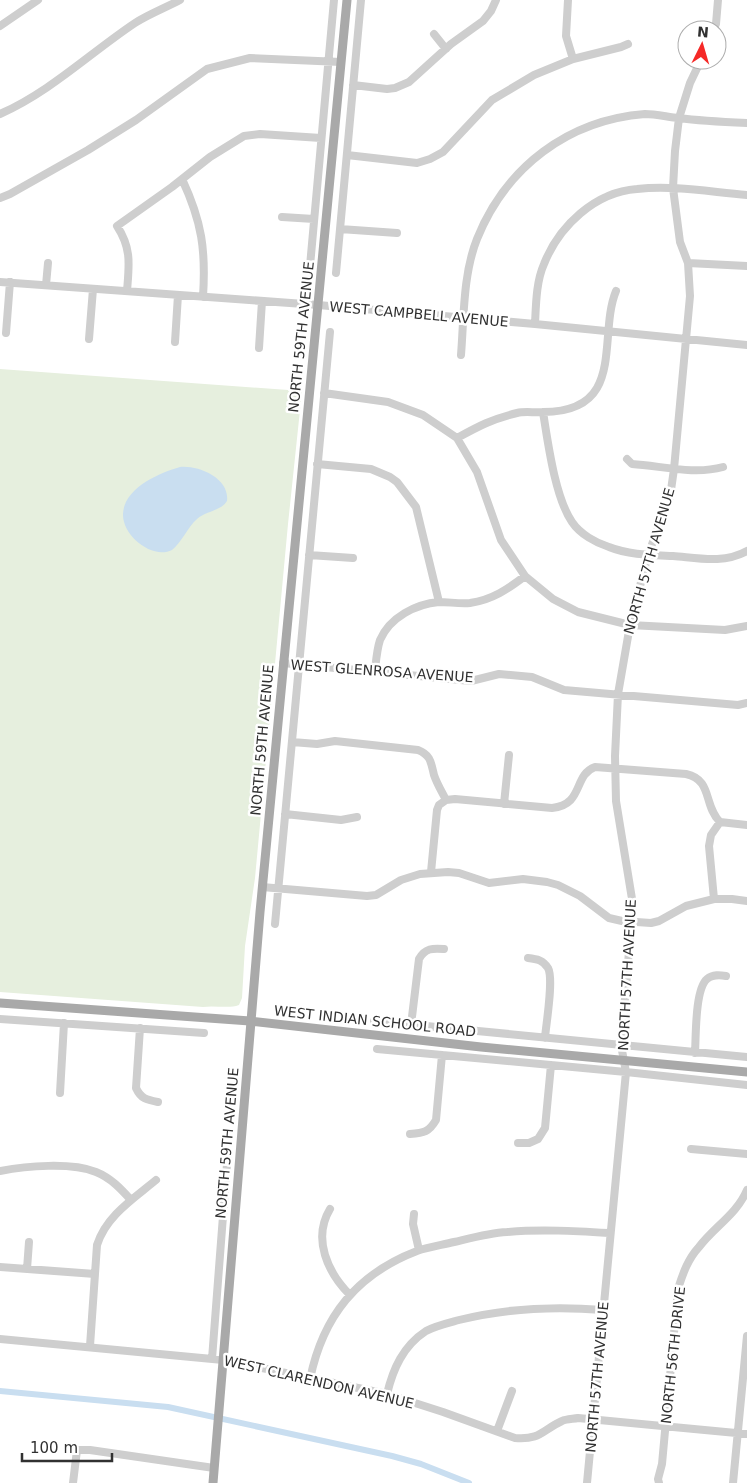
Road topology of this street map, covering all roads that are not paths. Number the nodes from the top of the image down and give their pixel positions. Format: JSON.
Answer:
{"nodes":[{"id":1,"x":38,"y":0,"type":"edge"},
{"id":2,"x":180,"y":0,"type":"edge"},
{"id":3,"x":334,"y":0,"type":"edge"},
{"id":4,"x":347,"y":0,"type":"edge"},
{"id":5,"x":361,"y":0,"type":"edge"},
{"id":6,"x":496,"y":0,"type":"edge"},
{"id":7,"x":568,"y":0,"type":"edge"},
{"id":8,"x":718,"y":0,"type":"edge"},
{"id":9,"x":716,"y":20,"type":"edge"},
{"id":10,"x":0,"y":26,"type":"edge"},
{"id":11,"x":434,"y":34,"type":"dead end"},
{"id":12,"x":628,"y":44,"type":"dead end"},
{"id":13,"x":446,"y":49,"type":"junction"},
{"id":14,"x":573,"y":58,"type":"junction"},
{"id":15,"x":328,"y":61,"type":"junction"},
{"id":16,"x":341,"y":62,"type":"junction"},
{"id":17,"x":696,"y":70,"type":"edge"},
{"id":18,"x":353,"y":86,"type":"junction"},
{"id":19,"x":0,"y":114,"type":"edge"},
{"id":20,"x":679,"y":118,"type":"junction"},
{"id":21,"x":747,"y":123,"type":"edge"},
{"id":22,"x":321,"y":138,"type":"junction"},
{"id":23,"x":346,"y":156,"type":"junction"},
{"id":24,"x":182,"y":179,"type":"junction"},
{"id":25,"x":673,"y":188,"type":"junction"},
{"id":26,"x":747,"y":195,"type":"edge"},
{"id":27,"x":0,"y":198,"type":"edge"},
{"id":28,"x":282,"y":217,"type":"dead end"},
{"id":29,"x":314,"y":219,"type":"junction"},
{"id":30,"x":340,"y":229,"type":"junction"},
{"id":31,"x":397,"y":234,"type":"dead end"},
{"id":32,"x":688,"y":262,"type":"junction"},
{"id":33,"x":48,"y":263,"type":"dead end"},
{"id":34,"x":310,"y":266,"type":"dead end"},
{"id":35,"x":747,"y":266,"type":"edge"},
{"id":36,"x":336,"y":273,"type":"dead end"},
{"id":37,"x":0,"y":282,"type":"edge"},
{"id":38,"x":10,"y":282,"type":"junction"},
{"id":39,"x":46,"y":285,"type":"junction"},
{"id":40,"x":93,"y":289,"type":"junction"},
{"id":41,"x":127,"y":291,"type":"junction"},
{"id":42,"x":616,"y":291,"type":"dead end"},
{"id":43,"x":178,"y":295,"type":"junction"},
{"id":44,"x":203,"y":297,"type":"junction"},
{"id":45,"x":262,"y":301,"type":"junction"},
{"id":46,"x":318,"y":305,"type":"junction"},
{"id":47,"x":464,"y":318,"type":"junction"},
{"id":48,"x":534,"y":324,"type":"junction"},
{"id":49,"x":330,"y":332,"type":"dead end"},
{"id":50,"x":608,"y":332,"type":"junction"},
{"id":51,"x":6,"y":333,"type":"dead end"},
{"id":52,"x":89,"y":339,"type":"dead end"},
{"id":53,"x":686,"y":340,"type":"junction"},
{"id":54,"x":175,"y":342,"type":"dead end"},
{"id":55,"x":747,"y":346,"type":"edge"},
{"id":56,"x":259,"y":348,"type":"dead end"},
{"id":57,"x":461,"y":355,"type":"dead end"},
{"id":58,"x":324,"y":393,"type":"junction"},
{"id":59,"x":543,"y":412,"type":"junction"},
{"id":60,"x":457,"y":438,"type":"junction"},
{"id":61,"x":627,"y":459,"type":"dead end"},
{"id":62,"x":318,"y":464,"type":"junction"},
{"id":63,"x":724,"y":467,"type":"dead end"},
{"id":64,"x":674,"y":469,"type":"junction"},
{"id":65,"x":747,"y":552,"type":"edge"},
{"id":66,"x":309,"y":554,"type":"junction"},
{"id":67,"x":648,"y":555,"type":"junction"},
{"id":68,"x":353,"y":558,"type":"dead end"},
{"id":69,"x":525,"y":576,"type":"junction"},
{"id":70,"x":438,"y":602,"type":"junction"},
{"id":71,"x":630,"y":625,"type":"junction"},
{"id":72,"x":747,"y":626,"type":"edge"},
{"id":73,"x":283,"y":663,"type":"junction"},
{"id":74,"x":299,"y":664,"type":"junction"},
{"id":75,"x":375,"y":670,"type":"junction"},
{"id":76,"x":618,"y":694,"type":"junction"},
{"id":77,"x":747,"y":704,"type":"edge"},
{"id":78,"x":292,"y":742,"type":"junction"},
{"id":79,"x":509,"y":754,"type":"dead end"},
{"id":80,"x":615,"y":768,"type":"junction"},
{"id":81,"x":446,"y":800,"type":"junction"},
{"id":82,"x":504,"y":804,"type":"junction"},
{"id":83,"x":285,"y":814,"type":"junction"},
{"id":84,"x":356,"y":817,"type":"dead end"},
{"id":85,"x":720,"y":822,"type":"junction"},
{"id":86,"x":747,"y":825,"type":"edge"},
{"id":87,"x":431,"y":872,"type":"junction"},
{"id":88,"x":262,"y":887,"type":"junction"},
{"id":89,"x":278,"y":888,"type":"junction"},
{"id":90,"x":714,"y":899,"type":"junction"},
{"id":91,"x":747,"y":901,"type":"edge"},
{"id":92,"x":631,"y":922,"type":"junction"},
{"id":93,"x":275,"y":924,"type":"dead end"},
{"id":94,"x":444,"y":949,"type":"dead end"},
{"id":95,"x":528,"y":958,"type":"dead end"},
{"id":96,"x":726,"y":976,"type":"dead end"},
{"id":97,"x":0,"y":1003,"type":"edge"},
{"id":98,"x":0,"y":1019,"type":"edge"},
{"id":99,"x":374,"y":1021,"type":"dead end"},
{"id":100,"x":250,"y":1022,"type":"junction"},
{"id":101,"x":64,"y":1023,"type":"junction"},
{"id":102,"x":411,"y":1025,"type":"junction"},
{"id":103,"x":140,"y":1028,"type":"junction"},
{"id":104,"x":204,"y":1033,"type":"dead end"},
{"id":105,"x":544,"y":1038,"type":"junction"},
{"id":106,"x":620,"y":1045,"type":"junction"},
{"id":107,"x":377,"y":1049,"type":"dead end"},
{"id":108,"x":695,"y":1053,"type":"junction"},
{"id":109,"x":442,"y":1055,"type":"junction"},
{"id":110,"x":747,"y":1058,"type":"edge"},
{"id":111,"x":623,"y":1061,"type":"junction"},
{"id":112,"x":551,"y":1065,"type":"junction"},
{"id":113,"x":626,"y":1072,"type":"junction"},
{"id":114,"x":747,"y":1072,"type":"edge"},
{"id":115,"x":747,"y":1084,"type":"edge"},
{"id":116,"x":60,"y":1093,"type":"dead end"},
{"id":117,"x":158,"y":1102,"type":"dead end"},
{"id":118,"x":410,"y":1134,"type":"dead end"},
{"id":119,"x":518,"y":1143,"type":"dead end"},
{"id":120,"x":692,"y":1149,"type":"dead end"},
{"id":121,"x":228,"y":1151,"type":"dead end"},
{"id":122,"x":747,"y":1154,"type":"edge"},
{"id":123,"x":0,"y":1171,"type":"edge"},
{"id":124,"x":156,"y":1180,"type":"dead end"},
{"id":125,"x":747,"y":1190,"type":"edge"},
{"id":126,"x":132,"y":1200,"type":"junction"},
{"id":127,"x":330,"y":1209,"type":"dead end"},
{"id":128,"x":414,"y":1214,"type":"dead end"},
{"id":129,"x":609,"y":1232,"type":"junction"},
{"id":130,"x":29,"y":1242,"type":"dead end"},
{"id":131,"x":419,"y":1250,"type":"junction"},
{"id":132,"x":0,"y":1267,"type":"edge"},
{"id":133,"x":27,"y":1269,"type":"junction"},
{"id":134,"x":95,"y":1274,"type":"junction"},
{"id":135,"x":350,"y":1295,"type":"junction"},
{"id":136,"x":603,"y":1310,"type":"junction"},
{"id":137,"x":747,"y":1336,"type":"edge"},
{"id":138,"x":0,"y":1339,"type":"edge"},
{"id":139,"x":90,"y":1346,"type":"junction"},
{"id":140,"x":212,"y":1359,"type":"junction"},
{"id":141,"x":223,"y":1360,"type":"junction"},
{"id":142,"x":310,"y":1379,"type":"junction"},
{"id":143,"x":512,"y":1391,"type":"dead end"},
{"id":144,"x":387,"y":1394,"type":"junction"},
{"id":145,"x":593,"y":1420,"type":"junction"},
{"id":146,"x":666,"y":1426,"type":"junction"},
{"id":147,"x":497,"y":1432,"type":"junction"},
{"id":148,"x":738,"y":1433,"type":"junction"},
{"id":149,"x":747,"y":1434,"type":"edge"},
{"id":150,"x":214,"y":1468,"type":"junction"},
{"id":151,"x":72,"y":1483,"type":"edge"},
{"id":152,"x":213,"y":1483,"type":"edge"},
{"id":153,"x":587,"y":1483,"type":"edge"},
{"id":154,"x":660,"y":1483,"type":"edge"},
{"id":155,"x":733,"y":1483,"type":"edge"}],
"edges":[{"from":1,"to":10,"type":"street"},
{"from":2,"to":19,"type":"street"},
{"from":3,"to":15,"type":"street","name":"NORTH 59TH AVENUE"},
{"from":4,"to":16,"type":"main road","name":"NORTH 59TH AVENUE"},
{"from":5,"to":18,"type":"street","name":"NORTH 59TH AVENUE"},
{"from":6,"to":13,"type":"street"},
{"from":7,"to":14,"type":"street"},
{"from":8,"to":9,"type":"street"},
{"from":11,"to":13,"type":"street"},
{"from":12,"to":14,"type":"street"},
{"from":13,"to":18,"type":"street"},
{"from":14,"to":23,"type":"street"},
{"from":15,"to":16,"type":"street"},
{"from":15,"to":22,"type":"street","name":"NORTH 59TH AVENUE"},
{"from":15,"to":27,"type":"street"},
{"from":16,"to":46,"type":"main road","name":"NORTH 59TH AVENUE"},
{"from":17,"to":20,"type":"street","name":"NORTH 57TH AVENUE"},
{"from":18,"to":23,"type":"street","name":"NORTH 59TH AVENUE"},
{"from":20,"to":21,"type":"street"},
{"from":20,"to":25,"type":"street","name":"NORTH 57TH AVENUE"},
{"from":20,"to":47,"type":"street"},
{"from":22,"to":24,"type":"street"},
{"from":22,"to":29,"type":"street","name":"NORTH 59TH AVENUE"},
{"from":23,"to":30,"type":"street","name":"NORTH 59TH AVENUE"},
{"from":24,"to":41,"type":"street"},
{"from":24,"to":44,"type":"street"},
{"from":25,"to":26,"type":"street"},
{"from":25,"to":32,"type":"street","name":"NORTH 57TH AVENUE"},
{"from":25,"to":48,"type":"street"},
{"from":28,"to":29,"type":"street"},
{"from":29,"to":34,"type":"street","name":"NORTH 59TH AVENUE"},
{"from":30,"to":31,"type":"street"},
{"from":30,"to":36,"type":"street","name":"NORTH 59TH AVENUE"},
{"from":32,"to":35,"type":"street"},
{"from":32,"to":53,"type":"street","name":"NORTH 57TH AVENUE"},
{"from":33,"to":39,"type":"street"},
{"from":37,"to":38,"type":"street","name":"WEST CAMPBELL AVENUE"},
{"from":38,"to":39,"type":"street","name":"WEST CAMPBELL AVENUE"},
{"from":38,"to":51,"type":"street"},
{"from":39,"to":40,"type":"street","name":"WEST CAMPBELL AVENUE"},
{"from":40,"to":41,"type":"street","name":"WEST CAMPBELL AVENUE"},
{"from":40,"to":52,"type":"street"},
{"from":41,"to":43,"type":"street","name":"WEST CAMPBELL AVENUE"},
{"from":42,"to":50,"type":"street"},
{"from":43,"to":44,"type":"street","name":"WEST CAMPBELL AVENUE"},
{"from":43,"to":54,"type":"street"},
{"from":44,"to":45,"type":"street","name":"WEST CAMPBELL AVENUE"},
{"from":45,"to":46,"type":"street","name":"WEST CAMPBELL AVENUE"},
{"from":45,"to":56,"type":"street"},
{"from":46,"to":47,"type":"street","name":"WEST CAMPBELL AVENUE"},
{"from":46,"to":73,"type":"main road","name":"NORTH 59TH AVENUE"},
{"from":47,"to":48,"type":"street","name":"WEST CAMPBELL AVENUE"},
{"from":47,"to":57,"type":"street"},
{"from":48,"to":50,"type":"street","name":"WEST CAMPBELL AVENUE"},
{"from":49,"to":58,"type":"street","name":"NORTH 59TH AVENUE"},
{"from":50,"to":53,"type":"street","name":"WEST CAMPBELL AVENUE"},
{"from":50,"to":59,"type":"street"},
{"from":53,"to":55,"type":"street","name":"WEST CAMPBELL AVENUE"},
{"from":53,"to":64,"type":"street","name":"NORTH 57TH AVENUE"},
{"from":58,"to":60,"type":"street"},
{"from":58,"to":62,"type":"street","name":"NORTH 59TH AVENUE"},
{"from":59,"to":60,"type":"street"},
{"from":59,"to":67,"type":"street"},
{"from":60,"to":69,"type":"street"},
{"from":61,"to":64,"type":"street"},
{"from":62,"to":66,"type":"street","name":"NORTH 59TH AVENUE"},
{"from":62,"to":70,"type":"street"},
{"from":63,"to":64,"type":"street"},
{"from":64,"to":67,"type":"street","name":"NORTH 57TH AVENUE"},
{"from":65,"to":67,"type":"street"},
{"from":66,"to":68,"type":"street"},
{"from":66,"to":74,"type":"street","name":"NORTH 59TH AVENUE"},
{"from":67,"to":71,"type":"street","name":"NORTH 57TH AVENUE"},
{"from":69,"to":70,"type":"street"},
{"from":69,"to":71,"type":"street"},
{"from":70,"to":75,"type":"street"},
{"from":71,"to":72,"type":"street"},
{"from":71,"to":76,"type":"street","name":"NORTH 57TH AVENUE"},
{"from":73,"to":74,"type":"street","name":"WEST GLENROSA AVENUE"},
{"from":73,"to":88,"type":"main road","name":"NORTH 59TH AVENUE"},
{"from":74,"to":75,"type":"street","name":"WEST GLENROSA AVENUE"},
{"from":74,"to":78,"type":"street","name":"NORTH 59TH AVENUE"},
{"from":75,"to":76,"type":"street","name":"WEST GLENROSA AVENUE"},
{"from":76,"to":77,"type":"street","name":"WEST GLENROSA AVENUE"},
{"from":76,"to":80,"type":"street","name":"NORTH 57TH AVENUE"},
{"from":78,"to":81,"type":"street"},
{"from":78,"to":83,"type":"street","name":"NORTH 59TH AVENUE"},
{"from":79,"to":82,"type":"street"},
{"from":80,"to":82,"type":"street"},
{"from":80,"to":85,"type":"street"},
{"from":80,"to":92,"type":"street","name":"NORTH 57TH AVENUE"},
{"from":81,"to":82,"type":"street"},
{"from":81,"to":87,"type":"street"},
{"from":83,"to":84,"type":"street"},
{"from":83,"to":89,"type":"street","name":"NORTH 59TH AVENUE"},
{"from":85,"to":86,"type":"street"},
{"from":85,"to":90,"type":"street"},
{"from":87,"to":89,"type":"street"},
{"from":87,"to":92,"type":"street"},
{"from":88,"to":89,"type":"street"},
{"from":88,"to":100,"type":"main road","name":"NORTH 59TH AVENUE"},
{"from":89,"to":93,"type":"street","name":"NORTH 59TH AVENUE"},
{"from":90,"to":91,"type":"street"},
{"from":90,"to":92,"type":"street"},
{"from":92,"to":106,"type":"street","name":"NORTH 57TH AVENUE"},
{"from":94,"to":102,"type":"street"},
{"from":95,"to":105,"type":"street"},
{"from":96,"to":108,"type":"street"},
{"from":97,"to":100,"type":"main road","name":"WEST INDIAN SCHOOL ROAD"},
{"from":98,"to":101,"type":"street"},
{"from":99,"to":102,"type":"street","name":"WEST INDIAN SCHOOL ROAD"},
{"from":100,"to":111,"type":"main road","name":"WEST INDIAN SCHOOL ROAD"},
{"from":100,"to":141,"type":"main road","name":"NORTH 59TH AVENUE"},
{"from":101,"to":103,"type":"street"},
{"from":101,"to":116,"type":"street"},
{"from":102,"to":105,"type":"street","name":"WEST INDIAN SCHOOL ROAD"},
{"from":103,"to":104,"type":"street"},
{"from":103,"to":117,"type":"street"},
{"from":105,"to":106,"type":"street","name":"WEST INDIAN SCHOOL ROAD"},
{"from":106,"to":108,"type":"street","name":"WEST INDIAN SCHOOL ROAD"},
{"from":106,"to":111,"type":"street","name":"NORTH 57TH AVENUE"},
{"from":107,"to":109,"type":"street","name":"WEST INDIAN SCHOOL ROAD"},
{"from":108,"to":110,"type":"street","name":"WEST INDIAN SCHOOL ROAD"},
{"from":109,"to":112,"type":"street","name":"WEST INDIAN SCHOOL ROAD"},
{"from":109,"to":118,"type":"street"},
{"from":111,"to":113,"type":"street","name":"NORTH 57TH AVENUE"},
{"from":111,"to":114,"type":"main road","name":"WEST INDIAN SCHOOL ROAD"},
{"from":112,"to":113,"type":"street","name":"WEST INDIAN SCHOOL ROAD"},
{"from":112,"to":119,"type":"street"},
{"from":113,"to":115,"type":"street","name":"WEST INDIAN SCHOOL ROAD"},
{"from":113,"to":129,"type":"street","name":"NORTH 57TH AVENUE"},
{"from":120,"to":122,"type":"street"},
{"from":121,"to":140,"type":"street","name":"NORTH 59TH AVENUE"},
{"from":123,"to":126,"type":"street"},
{"from":124,"to":126,"type":"street"},
{"from":125,"to":146,"type":"street","name":"NORTH 56TH DRIVE"},
{"from":126,"to":134,"type":"street"},
{"from":127,"to":135,"type":"street"},
{"from":128,"to":131,"type":"street"},
{"from":129,"to":131,"type":"street"},
{"from":129,"to":136,"type":"street","name":"NORTH 57TH AVENUE"},
{"from":130,"to":133,"type":"street"},
{"from":131,"to":135,"type":"street"},
{"from":132,"to":133,"type":"street"},
{"from":133,"to":134,"type":"street"},
{"from":134,"to":139,"type":"street"},
{"from":135,"to":142,"type":"street"},
{"from":136,"to":144,"type":"street"},
{"from":136,"to":145,"type":"street","name":"NORTH 57TH AVENUE"},
{"from":137,"to":148,"type":"street"},
{"from":138,"to":139,"type":"street","name":"WEST CLARENDON AVENUE"},
{"from":139,"to":140,"type":"street","name":"WEST CLARENDON AVENUE"},
{"from":140,"to":141,"type":"street","name":"WEST CLARENDON AVENUE"},
{"from":141,"to":142,"type":"street","name":"WEST CLARENDON AVENUE"},
{"from":141,"to":150,"type":"main road","name":"NORTH 59TH AVENUE"},
{"from":142,"to":144,"type":"street","name":"WEST CLARENDON AVENUE"},
{"from":143,"to":147,"type":"street"},
{"from":144,"to":147,"type":"street","name":"WEST CLARENDON AVENUE"},
{"from":145,"to":146,"type":"street","name":"WEST CLARENDON AVENUE"},
{"from":145,"to":147,"type":"street","name":"WEST CLARENDON AVENUE"},
{"from":145,"to":153,"type":"street","name":"NORTH 57TH AVENUE"},
{"from":146,"to":148,"type":"street","name":"WEST CLARENDON AVENUE"},
{"from":146,"to":154,"type":"street","name":"NORTH 56TH DRIVE"},
{"from":148,"to":149,"type":"street","name":"WEST CLARENDON AVENUE"},
{"from":148,"to":155,"type":"street"},
{"from":150,"to":151,"type":"street"},
{"from":150,"to":152,"type":"main road","name":"NORTH 59TH AVENUE"}]}
